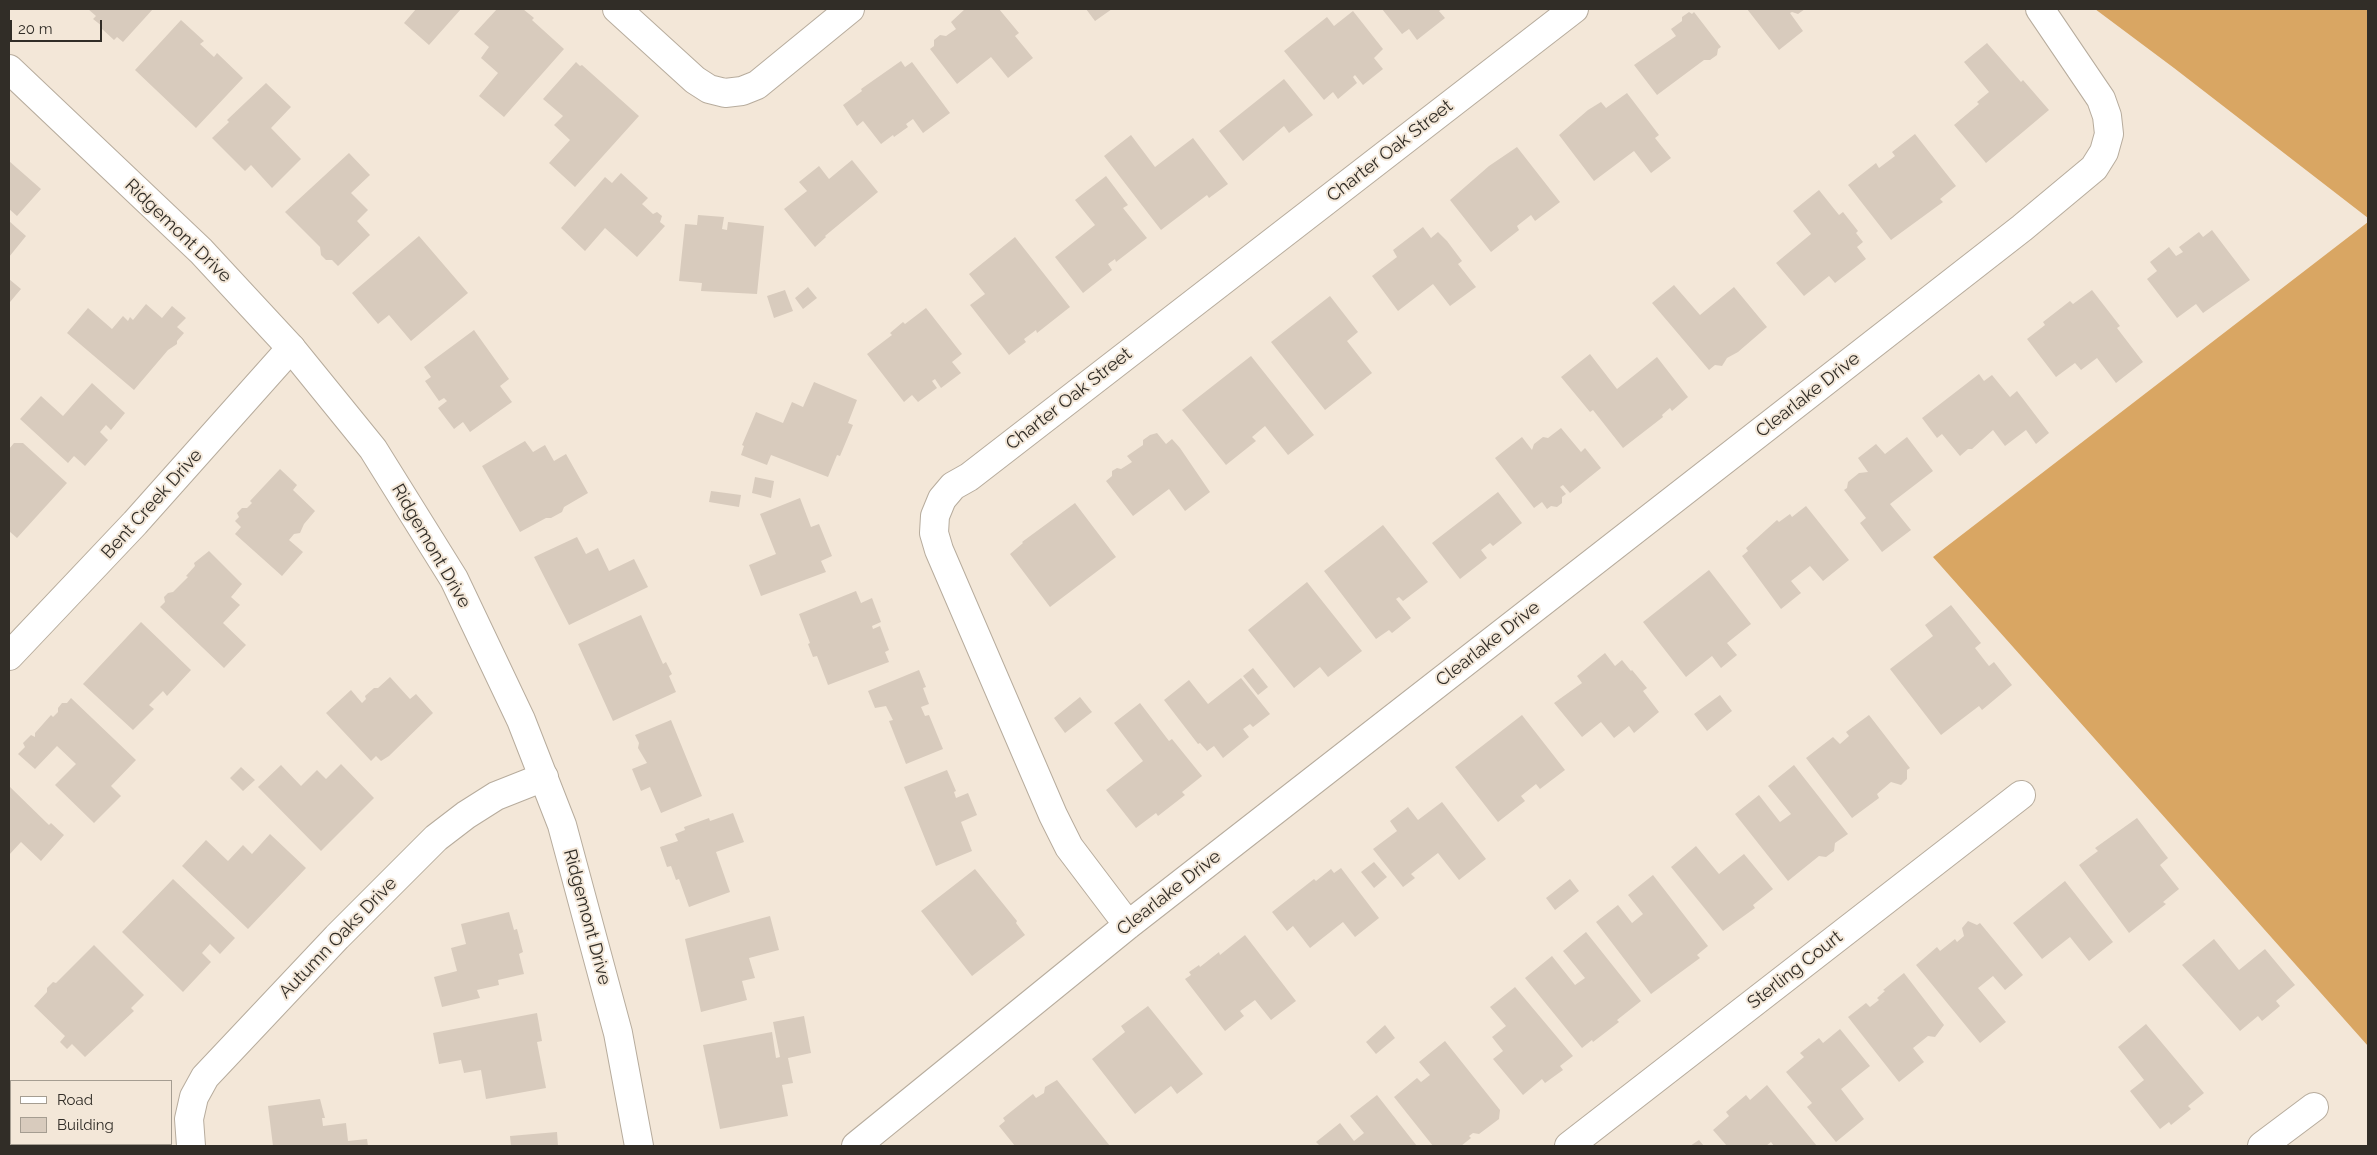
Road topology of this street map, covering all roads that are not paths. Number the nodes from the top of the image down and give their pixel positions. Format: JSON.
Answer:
{"nodes":[{"id":1,"x":617,"y":9,"type":"edge"},
{"id":2,"x":850,"y":9,"type":"edge"},
{"id":3,"x":1574,"y":9,"type":"edge"},
{"id":4,"x":2040,"y":9,"type":"edge"},
{"id":5,"x":9,"y":69,"type":"edge"},
{"id":6,"x":291,"y":348,"type":"junction"},
{"id":7,"x":9,"y":656,"type":"edge"},
{"id":8,"x":544,"y":777,"type":"junction"},
{"id":9,"x":2021,"y":795,"type":"dead end"},
{"id":10,"x":1128,"y":925,"type":"junction"},
{"id":11,"x":2314,"y":1106,"type":"dead end"},
{"id":12,"x":191,"y":1146,"type":"edge"},
{"id":13,"x":639,"y":1146,"type":"edge"},
{"id":14,"x":856,"y":1146,"type":"edge"},
{"id":15,"x":1570,"y":1146,"type":"edge"},
{"id":16,"x":2262,"y":1146,"type":"edge"}],
"edges":[{"from":1,"to":2,"type":"street"},
{"from":3,"to":10,"type":"street","name":"Charter Oak Street"},
{"from":4,"to":10,"type":"street","name":"Clearlake Drive"},
{"from":5,"to":6,"type":"street","name":"Ridgemont Drive"},
{"from":6,"to":7,"type":"street","name":"Bent Creek Drive"},
{"from":6,"to":8,"type":"street","name":"Ridgemont Drive"},
{"from":8,"to":12,"type":"street","name":"Autumn Oaks Drive"},
{"from":8,"to":13,"type":"street","name":"Ridgemont Drive"},
{"from":9,"to":15,"type":"street","name":"Sterling Court"},
{"from":10,"to":14,"type":"street","name":"Clearlake Drive"},
{"from":11,"to":16,"type":"street"}]}
